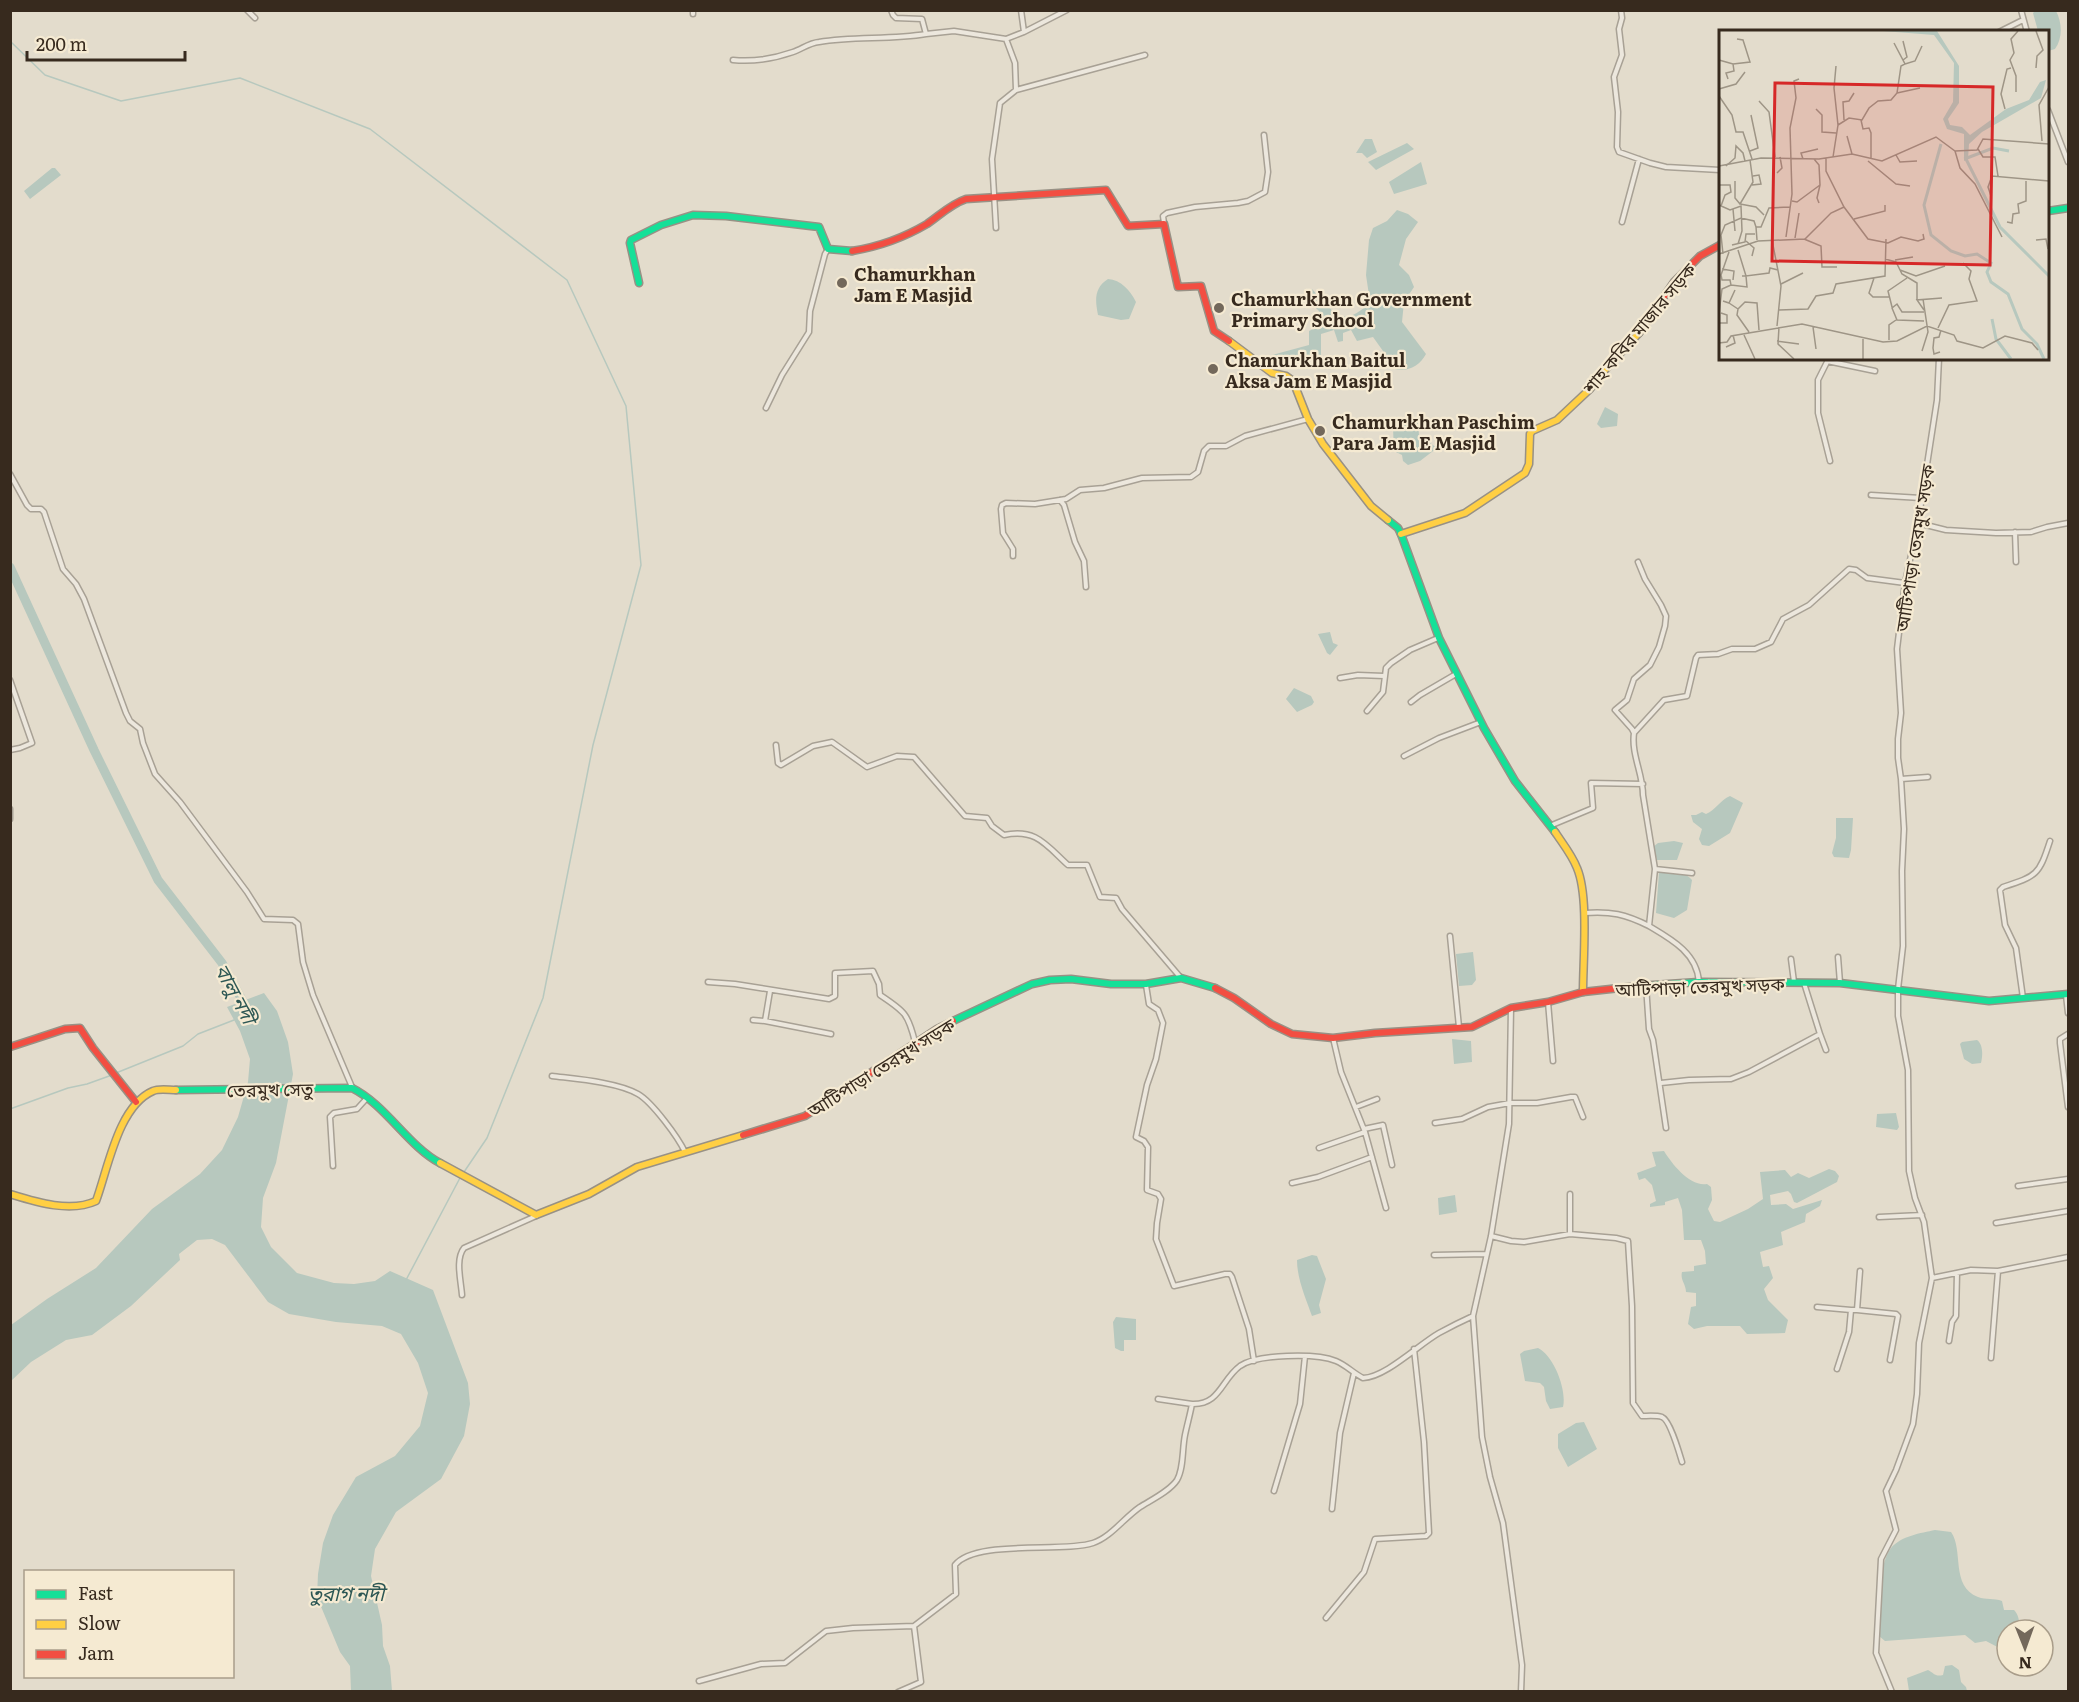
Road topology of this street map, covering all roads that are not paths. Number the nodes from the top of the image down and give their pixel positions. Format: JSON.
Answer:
{"nodes":[{"id":1,"x":247,"y":10,"type":"edge"},
{"id":2,"x":891,"y":10,"type":"edge"},
{"id":3,"x":1021,"y":10,"type":"edge"},
{"id":4,"x":1067,"y":10,"type":"edge"},
{"id":5,"x":1621,"y":10,"type":"edge"},
{"id":6,"x":2022,"y":10,"type":"edge"},
{"id":7,"x":255,"y":18,"type":"dead end"},
{"id":8,"x":2023,"y":20,"type":"junction"},
{"id":9,"x":2003,"y":30,"type":"edge"},
{"id":10,"x":2026,"y":30,"type":"edge"},
{"id":11,"x":1024,"y":32,"type":"junction"},
{"id":12,"x":926,"y":34,"type":"junction"},
{"id":13,"x":1006,"y":39,"type":"junction"},
{"id":14,"x":1145,"y":55,"type":"dead end"},
{"id":15,"x":733,"y":60,"type":"dead end"},
{"id":16,"x":1016,"y":90,"type":"junction"},
{"id":17,"x":2049,"y":112,"type":"edge"},
{"id":18,"x":1264,"y":135,"type":"dead end"},
{"id":19,"x":1639,"y":159,"type":"junction"},
{"id":20,"x":2068,"y":159,"type":"edge"},
{"id":21,"x":1719,"y":170,"type":"edge"},
{"id":22,"x":994,"y":197,"type":"junction"},
{"id":23,"x":2068,"y":209,"type":"edge"},
{"id":24,"x":2049,"y":211,"type":"edge"},
{"id":25,"x":1622,"y":222,"type":"dead end"},
{"id":26,"x":1164,"y":224,"type":"junction"},
{"id":27,"x":996,"y":228,"type":"dead end"},
{"id":28,"x":1719,"y":246,"type":"edge"},
{"id":29,"x":828,"y":249,"type":"junction"},
{"id":30,"x":639,"y":284,"type":"dead end"},
{"id":31,"x":1828,"y":360,"type":"edge"},
{"id":32,"x":1939,"y":360,"type":"edge"},
{"id":33,"x":1875,"y":371,"type":"dead end"},
{"id":34,"x":766,"y":408,"type":"dead end"},
{"id":35,"x":1308,"y":419,"type":"junction"},
{"id":36,"x":1830,"y":461,"type":"dead end"},
{"id":37,"x":10,"y":474,"type":"edge"},
{"id":38,"x":1871,"y":495,"type":"dead end"},
{"id":39,"x":1921,"y":498,"type":"junction"},
{"id":40,"x":1060,"y":499,"type":"junction"},
{"id":41,"x":2068,"y":523,"type":"edge"},
{"id":42,"x":1918,"y":524,"type":"junction"},
{"id":43,"x":2015,"y":532,"type":"junction"},
{"id":44,"x":1401,"y":534,"type":"junction"},
{"id":45,"x":1013,"y":556,"type":"dead end"},
{"id":46,"x":1638,"y":562,"type":"dead end"},
{"id":47,"x":2016,"y":562,"type":"dead end"},
{"id":48,"x":1905,"y":583,"type":"junction"},
{"id":49,"x":1086,"y":588,"type":"dead end"},
{"id":50,"x":1439,"y":638,"type":"junction"},
{"id":51,"x":1456,"y":674,"type":"junction"},
{"id":52,"x":1384,"y":676,"type":"junction"},
{"id":53,"x":1340,"y":678,"type":"dead end"},
{"id":54,"x":10,"y":680,"type":"edge"},
{"id":55,"x":1411,"y":702,"type":"dead end"},
{"id":56,"x":1367,"y":711,"type":"dead end"},
{"id":57,"x":1482,"y":721,"type":"junction"},
{"id":58,"x":1634,"y":733,"type":"junction"},
{"id":59,"x":776,"y":745,"type":"dead end"},
{"id":60,"x":10,"y":750,"type":"edge"},
{"id":61,"x":1404,"y":756,"type":"dead end"},
{"id":62,"x":1928,"y":777,"type":"dead end"},
{"id":63,"x":1901,"y":779,"type":"junction"},
{"id":64,"x":1643,"y":784,"type":"junction"},
{"id":65,"x":10,"y":809,"type":"edge"},
{"id":66,"x":10,"y":819,"type":"edge"},
{"id":67,"x":1551,"y":825,"type":"junction"},
{"id":68,"x":2050,"y":841,"type":"dead end"},
{"id":69,"x":1655,"y":869,"type":"junction"},
{"id":70,"x":1692,"y":873,"type":"dead end"},
{"id":71,"x":1584,"y":913,"type":"junction"},
{"id":72,"x":1649,"y":926,"type":"junction"},
{"id":73,"x":1450,"y":936,"type":"dead end"},
{"id":74,"x":1838,"y":957,"type":"dead end"},
{"id":75,"x":1791,"y":959,"type":"dead end"},
{"id":76,"x":1181,"y":978,"type":"junction"},
{"id":77,"x":708,"y":982,"type":"dead end"},
{"id":78,"x":1699,"y":982,"type":"junction"},
{"id":79,"x":1794,"y":982,"type":"junction"},
{"id":80,"x":1804,"y":983,"type":"junction"},
{"id":81,"x":1840,"y":983,"type":"junction"},
{"id":82,"x":1146,"y":984,"type":"junction"},
{"id":83,"x":1646,"y":985,"type":"junction"},
{"id":84,"x":1898,"y":989,"type":"junction"},
{"id":85,"x":770,"y":990,"type":"junction"},
{"id":86,"x":1583,"y":992,"type":"junction"},
{"id":87,"x":2067,"y":994,"type":"edge"},
{"id":88,"x":2023,"y":998,"type":"junction"},
{"id":89,"x":1548,"y":1002,"type":"junction"},
{"id":90,"x":1511,"y":1008,"type":"junction"},
{"id":91,"x":2068,"y":1013,"type":"edge"},
{"id":92,"x":753,"y":1020,"type":"dead end"},
{"id":93,"x":765,"y":1021,"type":"junction"},
{"id":94,"x":1459,"y":1028,"type":"junction"},
{"id":95,"x":831,"y":1034,"type":"dead end"},
{"id":96,"x":1820,"y":1034,"type":"junction"},
{"id":97,"x":2068,"y":1034,"type":"edge"},
{"id":98,"x":1334,"y":1038,"type":"junction"},
{"id":99,"x":915,"y":1042,"type":"junction"},
{"id":100,"x":10,"y":1047,"type":"edge"},
{"id":101,"x":1826,"y":1050,"type":"dead end"},
{"id":102,"x":1553,"y":1061,"type":"dead end"},
{"id":103,"x":552,"y":1076,"type":"dead end"},
{"id":104,"x":1661,"y":1083,"type":"junction"},
{"id":105,"x":352,"y":1088,"type":"junction"},
{"id":106,"x":368,"y":1097,"type":"junction"},
{"id":107,"x":2068,"y":1098,"type":"edge"},
{"id":108,"x":1377,"y":1100,"type":"dead end"},
{"id":109,"x":136,"y":1102,"type":"junction"},
{"id":110,"x":1510,"y":1103,"type":"junction"},
{"id":111,"x":1356,"y":1107,"type":"junction"},
{"id":112,"x":2068,"y":1107,"type":"edge"},
{"id":113,"x":1583,"y":1117,"type":"dead end"},
{"id":114,"x":1435,"y":1123,"type":"dead end"},
{"id":115,"x":1666,"y":1128,"type":"dead end"},
{"id":116,"x":1365,"y":1130,"type":"junction"},
{"id":117,"x":1319,"y":1148,"type":"dead end"},
{"id":118,"x":685,"y":1152,"type":"junction"},
{"id":119,"x":1372,"y":1157,"type":"junction"},
{"id":120,"x":1392,"y":1165,"type":"dead end"},
{"id":121,"x":333,"y":1166,"type":"dead end"},
{"id":122,"x":2068,"y":1179,"type":"edge"},
{"id":123,"x":1292,"y":1183,"type":"dead end"},
{"id":124,"x":2018,"y":1186,"type":"dead end"},
{"id":125,"x":10,"y":1194,"type":"edge"},
{"id":126,"x":1570,"y":1194,"type":"dead end"},
{"id":127,"x":1386,"y":1208,"type":"dead end"},
{"id":128,"x":2068,"y":1211,"type":"edge"},
{"id":129,"x":536,"y":1215,"type":"junction"},
{"id":130,"x":1922,"y":1215,"type":"junction"},
{"id":131,"x":1879,"y":1217,"type":"dead end"},
{"id":132,"x":1996,"y":1223,"type":"dead end"},
{"id":133,"x":1569,"y":1234,"type":"junction"},
{"id":134,"x":1491,"y":1236,"type":"junction"},
{"id":135,"x":1487,"y":1254,"type":"junction"},
{"id":136,"x":1434,"y":1255,"type":"dead end"},
{"id":137,"x":2068,"y":1257,"type":"edge"},
{"id":138,"x":1860,"y":1271,"type":"dead end"},
{"id":139,"x":1998,"y":1271,"type":"junction"},
{"id":140,"x":1957,"y":1273,"type":"junction"},
{"id":141,"x":1932,"y":1278,"type":"junction"},
{"id":142,"x":462,"y":1295,"type":"dead end"},
{"id":143,"x":1817,"y":1307,"type":"dead end"},
{"id":144,"x":1854,"y":1310,"type":"junction"},
{"id":145,"x":1473,"y":1316,"type":"junction"},
{"id":146,"x":1949,"y":1341,"type":"dead end"},
{"id":147,"x":1414,"y":1349,"type":"junction"},
{"id":148,"x":1305,"y":1356,"type":"junction"},
{"id":149,"x":1991,"y":1359,"type":"dead end"},
{"id":150,"x":1890,"y":1360,"type":"dead end"},
{"id":151,"x":1254,"y":1361,"type":"junction"},
{"id":152,"x":1837,"y":1369,"type":"dead end"},
{"id":153,"x":1354,"y":1373,"type":"junction"},
{"id":154,"x":1158,"y":1399,"type":"dead end"},
{"id":155,"x":1192,"y":1404,"type":"junction"},
{"id":156,"x":1682,"y":1462,"type":"dead end"},
{"id":157,"x":1274,"y":1491,"type":"dead end"},
{"id":158,"x":1332,"y":1509,"type":"dead end"},
{"id":159,"x":1326,"y":1618,"type":"dead end"},
{"id":160,"x":914,"y":1626,"type":"junction"},
{"id":161,"x":699,"y":1681,"type":"dead end"},
{"id":162,"x":898,"y":1692,"type":"edge"},
{"id":163,"x":1521,"y":1692,"type":"edge"},
{"id":164,"x":1892,"y":1692,"type":"edge"}],
"edges":[{"from":1,"to":7,"type":"street"},
{"from":2,"to":12,"type":"street"},
{"from":3,"to":11,"type":"street"},
{"from":4,"to":11,"type":"street"},
{"from":5,"to":19,"type":"street"},
{"from":6,"to":8,"type":"street"},
{"from":8,"to":9,"type":"street"},
{"from":8,"to":10,"type":"street"},
{"from":11,"to":13,"type":"street"},
{"from":12,"to":13,"type":"street"},
{"from":12,"to":15,"type":"street"},
{"from":13,"to":16,"type":"street"},
{"from":14,"to":16,"type":"street"},
{"from":16,"to":22,"type":"street"},
{"from":17,"to":20,"type":"street"},
{"from":18,"to":26,"type":"street"},
{"from":19,"to":21,"type":"street"},
{"from":19,"to":25,"type":"street"},
{"from":22,"to":26,"type":"main road"},
{"from":22,"to":27,"type":"street"},
{"from":22,"to":29,"type":"main road"},
{"from":23,"to":24,"type":"main road"},
{"from":26,"to":35,"type":"main road"},
{"from":28,"to":44,"type":"main road","name":"শাহ কবির মাজার সড়ক"},
{"from":29,"to":30,"type":"main road"},
{"from":29,"to":34,"type":"street"},
{"from":31,"to":33,"type":"street"},
{"from":31,"to":36,"type":"street"},
{"from":32,"to":39,"type":"street","name":"আটিপাড়া তেরমুখ সড়ক"},
{"from":35,"to":40,"type":"street"},
{"from":35,"to":44,"type":"main road"},
{"from":37,"to":105,"type":"street"},
{"from":38,"to":39,"type":"street"},
{"from":39,"to":42,"type":"street","name":"আটিপাড়া তেরমুখ সড়ক"},
{"from":40,"to":45,"type":"street"},
{"from":40,"to":49,"type":"street"},
{"from":41,"to":43,"type":"street"},
{"from":42,"to":43,"type":"street"},
{"from":42,"to":48,"type":"street","name":"আটিপাড়া তেরমুখ সড়ক"},
{"from":43,"to":47,"type":"street"},
{"from":44,"to":50,"type":"main road"},
{"from":46,"to":58,"type":"street"},
{"from":48,"to":58,"type":"street"},
{"from":48,"to":63,"type":"street","name":"আটিপাড়া তেরমুখ সড়ক"},
{"from":50,"to":51,"type":"main road"},
{"from":50,"to":52,"type":"street"},
{"from":51,"to":55,"type":"street"},
{"from":51,"to":57,"type":"main road"},
{"from":52,"to":53,"type":"street"},
{"from":52,"to":56,"type":"street"},
{"from":54,"to":60,"type":"street"},
{"from":57,"to":61,"type":"street"},
{"from":57,"to":67,"type":"main road"},
{"from":58,"to":64,"type":"street"},
{"from":59,"to":76,"type":"street"},
{"from":62,"to":63,"type":"street"},
{"from":63,"to":84,"type":"street","name":"আটিপাড়া তেরমুখ সড়ক"},
{"from":64,"to":67,"type":"street"},
{"from":64,"to":69,"type":"street"},
{"from":65,"to":66,"type":"street"},
{"from":67,"to":71,"type":"main road"},
{"from":68,"to":88,"type":"street"},
{"from":69,"to":70,"type":"street"},
{"from":69,"to":72,"type":"street"},
{"from":71,"to":72,"type":"street"},
{"from":71,"to":86,"type":"main road"},
{"from":72,"to":78,"type":"street"},
{"from":73,"to":94,"type":"street"},
{"from":74,"to":81,"type":"street"},
{"from":75,"to":79,"type":"street"},
{"from":76,"to":82,"type":"main road","name":"আটিপাড়া তেরমুখ সড়ক"},
{"from":76,"to":98,"type":"main road","name":"আটিপাড়া তেরমুখ সড়ক"},
{"from":77,"to":85,"type":"street"},
{"from":78,"to":79,"type":"main road","name":"আটিপাড়া তেরমুখ সড়ক"},
{"from":78,"to":83,"type":"main road","name":"আটিপাড়া তেরমুখ সড়ক"},
{"from":79,"to":80,"type":"main road","name":"আটিপাড়া তেরমুখ সড়ক"},
{"from":80,"to":81,"type":"main road","name":"আটিপাড়া তেরমুখ সড়ক"},
{"from":80,"to":96,"type":"street"},
{"from":81,"to":84,"type":"main road","name":"আটিপাড়া তেরমুখ সড়ক"},
{"from":82,"to":99,"type":"main road","name":"আটিপাড়া তেরমুখ সড়ক"},
{"from":82,"to":151,"type":"street"},
{"from":83,"to":86,"type":"main road","name":"আটিপাড়া তেরমুখ সড়ক"},
{"from":83,"to":104,"type":"street"},
{"from":84,"to":88,"type":"main road","name":"আটিপাড়া তেরমুখ সড়ক"},
{"from":84,"to":130,"type":"street"},
{"from":85,"to":93,"type":"street"},
{"from":85,"to":99,"type":"street"},
{"from":86,"to":89,"type":"main road","name":"আটিপাড়া তেরমুখ সড়ক"},
{"from":87,"to":88,"type":"main road","name":"আটিপাড়া তেরমুখ সড়ক"},
{"from":87,"to":91,"type":"street"},
{"from":89,"to":90,"type":"main road","name":"আটিপাড়া তেরমুখ সড়ক"},
{"from":89,"to":102,"type":"street"},
{"from":90,"to":94,"type":"main road","name":"আটিপাড়া তেরমুখ সড়ক"},
{"from":90,"to":110,"type":"street"},
{"from":92,"to":93,"type":"street"},
{"from":93,"to":95,"type":"street"},
{"from":94,"to":98,"type":"main road","name":"আটিপাড়া তেরমুখ সড়ক"},
{"from":96,"to":101,"type":"street"},
{"from":96,"to":104,"type":"street"},
{"from":97,"to":107,"type":"street"},
{"from":98,"to":111,"type":"street"},
{"from":99,"to":118,"type":"main road","name":"আটিপাড়া তেরমুখ সড়ক"},
{"from":100,"to":109,"type":"main road"},
{"from":103,"to":118,"type":"street"},
{"from":104,"to":115,"type":"street"},
{"from":105,"to":106,"type":"main road"},
{"from":105,"to":109,"type":"main road","name":"তেরমুখ সেতু"},
{"from":106,"to":121,"type":"street"},
{"from":106,"to":129,"type":"main road"},
{"from":107,"to":112,"type":"street"},
{"from":108,"to":111,"type":"street"},
{"from":109,"to":125,"type":"main road"},
{"from":110,"to":113,"type":"street"},
{"from":110,"to":114,"type":"street"},
{"from":110,"to":134,"type":"street"},
{"from":111,"to":116,"type":"street"},
{"from":116,"to":117,"type":"street"},
{"from":116,"to":119,"type":"street"},
{"from":116,"to":120,"type":"street"},
{"from":118,"to":129,"type":"main road","name":"আটিপাড়া তেরমুখ সড়ক"},
{"from":119,"to":123,"type":"street"},
{"from":119,"to":127,"type":"street"},
{"from":122,"to":124,"type":"street"},
{"from":126,"to":133,"type":"street"},
{"from":128,"to":132,"type":"street"},
{"from":129,"to":142,"type":"street"},
{"from":130,"to":131,"type":"street"},
{"from":130,"to":141,"type":"street"},
{"from":133,"to":134,"type":"street"},
{"from":133,"to":156,"type":"street"},
{"from":134,"to":135,"type":"street"},
{"from":135,"to":136,"type":"street"},
{"from":135,"to":145,"type":"street"},
{"from":137,"to":139,"type":"street"},
{"from":138,"to":144,"type":"street"},
{"from":139,"to":140,"type":"street"},
{"from":139,"to":149,"type":"street"},
{"from":140,"to":141,"type":"street"},
{"from":140,"to":146,"type":"street"},
{"from":141,"to":164,"type":"street"},
{"from":143,"to":144,"type":"street"},
{"from":144,"to":150,"type":"street"},
{"from":144,"to":152,"type":"street"},
{"from":145,"to":147,"type":"street"},
{"from":145,"to":163,"type":"street"},
{"from":147,"to":153,"type":"street"},
{"from":147,"to":159,"type":"street"},
{"from":148,"to":151,"type":"street"},
{"from":148,"to":153,"type":"street"},
{"from":148,"to":157,"type":"street"},
{"from":151,"to":155,"type":"street"},
{"from":153,"to":158,"type":"street"},
{"from":154,"to":155,"type":"street"},
{"from":155,"to":160,"type":"street"},
{"from":160,"to":161,"type":"street"},
{"from":160,"to":162,"type":"street"}]}
